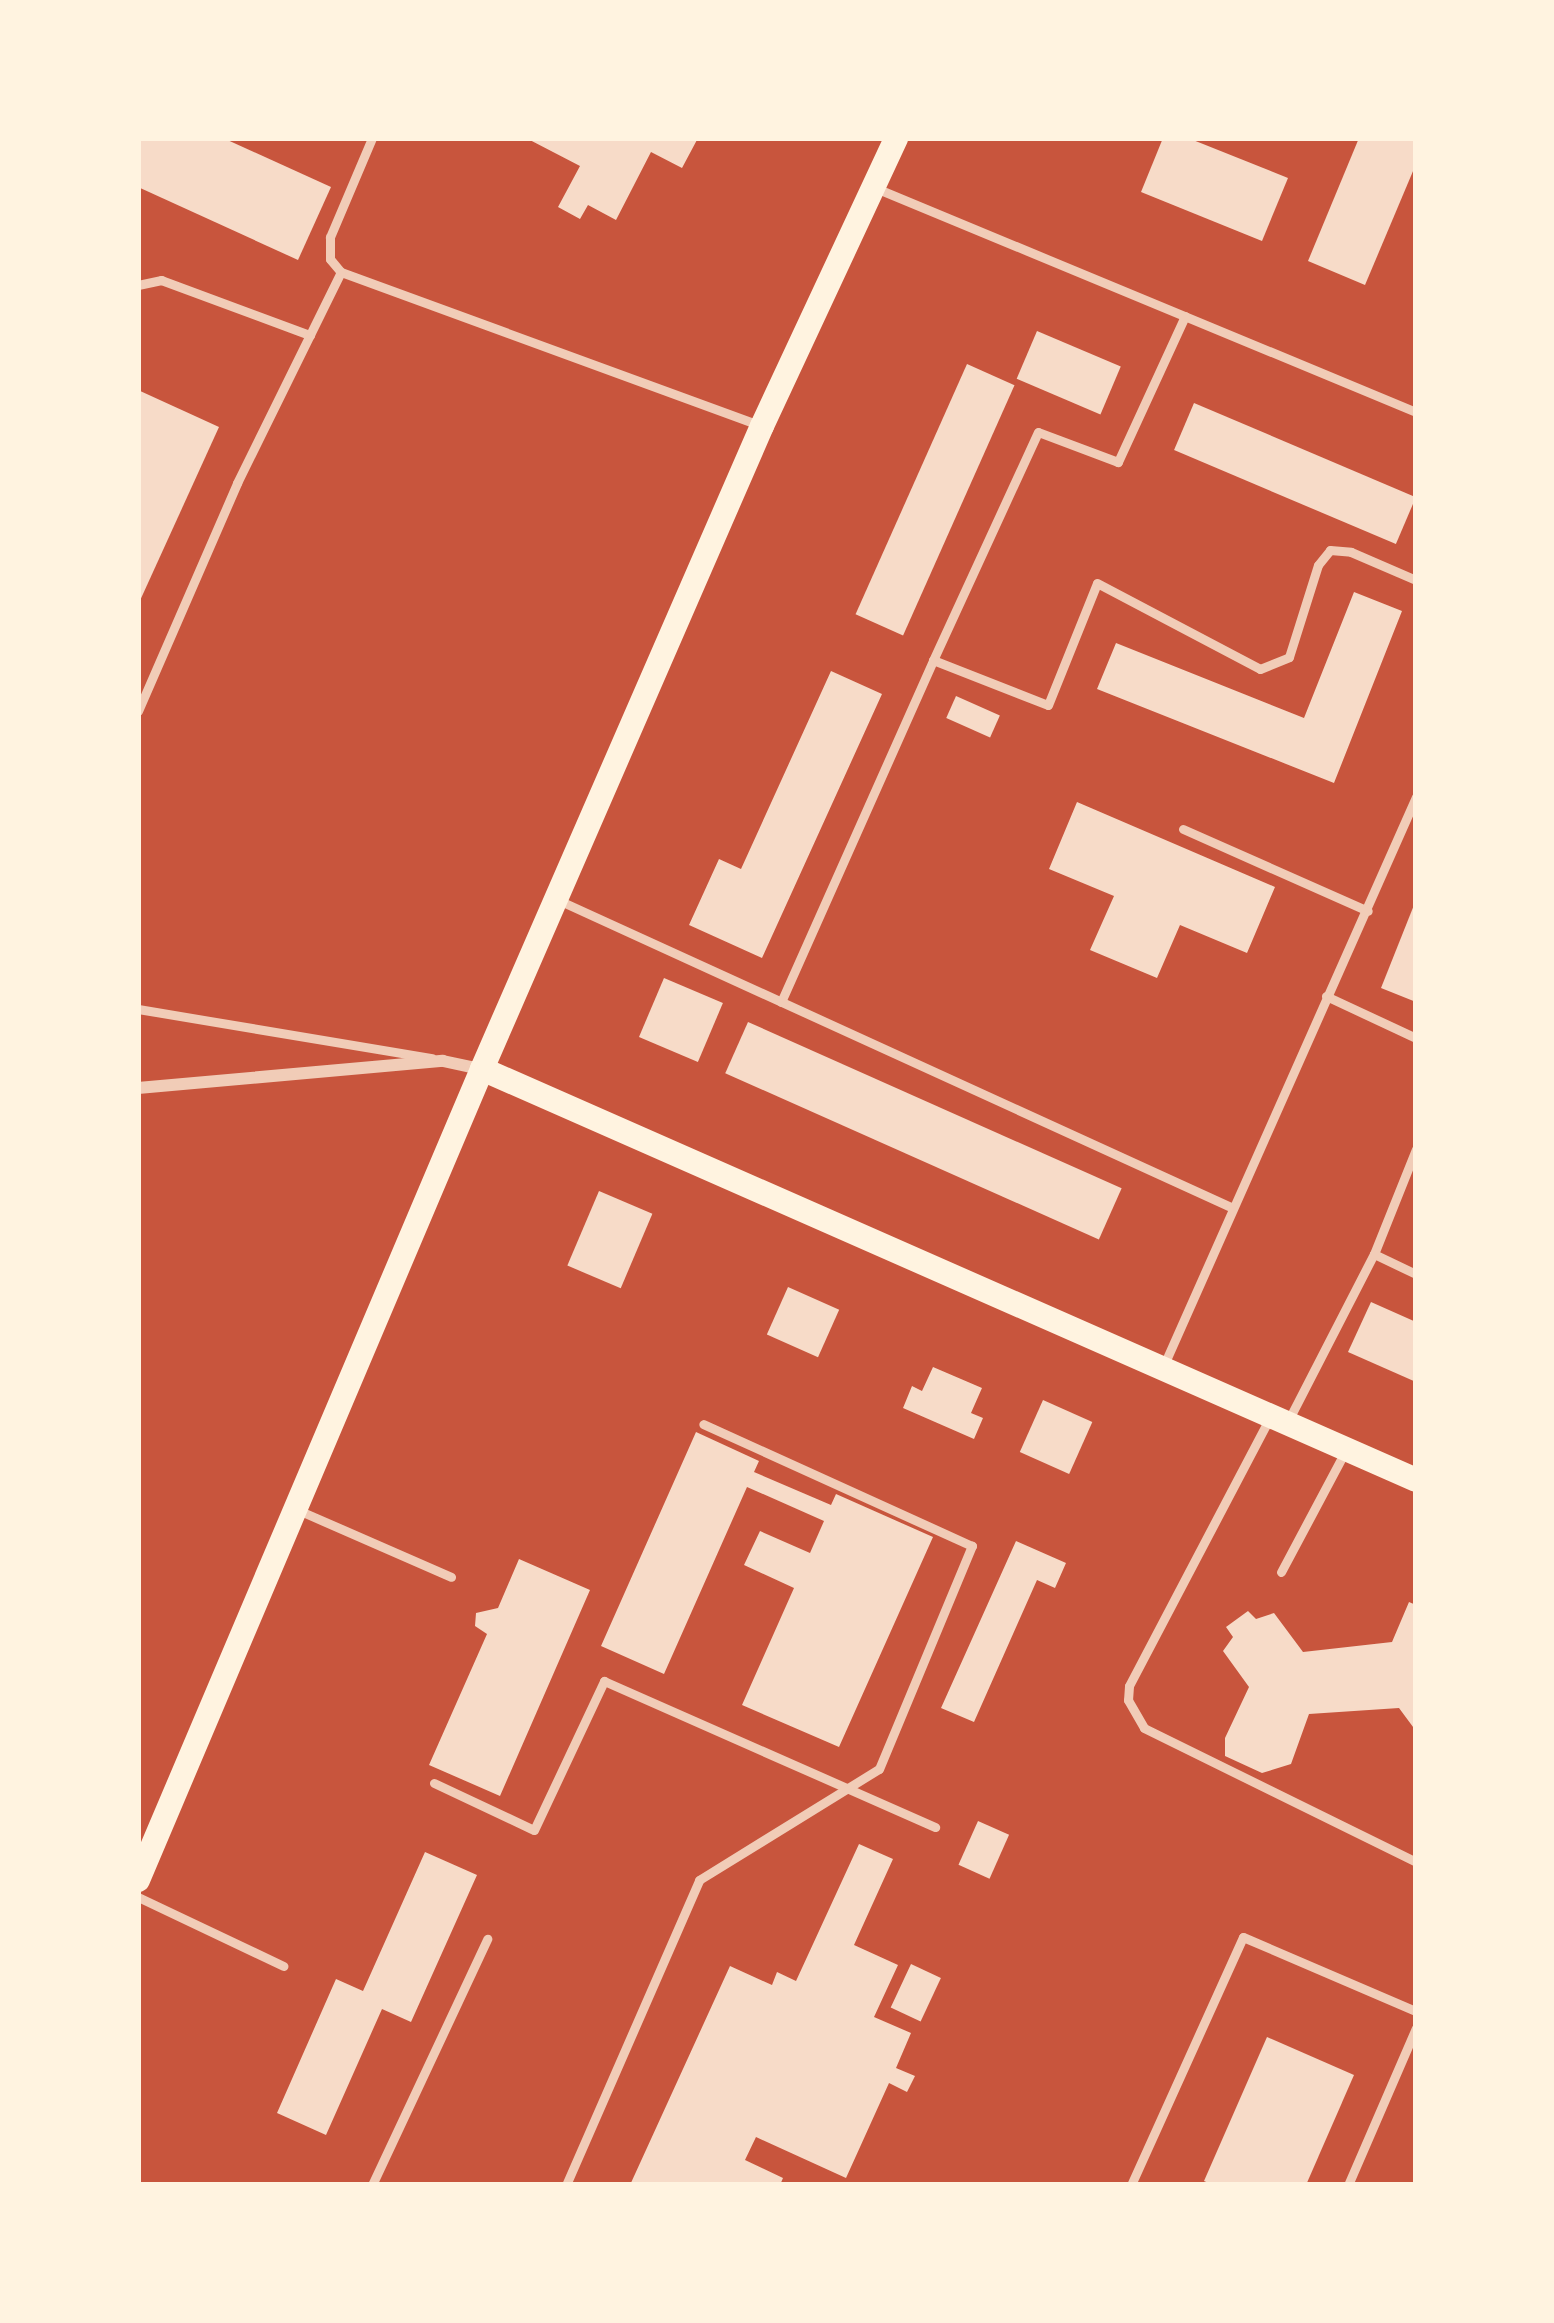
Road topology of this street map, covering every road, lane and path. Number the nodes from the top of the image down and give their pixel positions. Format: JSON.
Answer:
{"nodes":[{"id":1,"x":372,"y":138,"type":"edge"},
{"id":2,"x":896,"y":138,"type":"edge"},
{"id":3,"x":873,"y":187,"type":"junction"},
{"id":4,"x":341,"y":272,"type":"junction"},
{"id":5,"x":138,"y":286,"type":"edge"},
{"id":6,"x":1185,"y":316,"type":"junction"},
{"id":7,"x":310,"y":335,"type":"junction"},
{"id":8,"x":1416,"y":412,"type":"edge"},
{"id":9,"x":761,"y":427,"type":"junction"},
{"id":10,"x":1416,"y":580,"type":"edge"},
{"id":11,"x":933,"y":660,"type":"junction"},
{"id":12,"x":138,"y":711,"type":"edge"},
{"id":13,"x":1415,"y":801,"type":"edge"},
{"id":14,"x":1183,"y":829,"type":"dead end"},
{"id":15,"x":556,"y":899,"type":"junction"},
{"id":16,"x":1368,"y":911,"type":"junction"},
{"id":17,"x":1326,"y":996,"type":"junction"},
{"id":18,"x":781,"y":1002,"type":"junction"},
{"id":19,"x":138,"y":1009,"type":"edge"},
{"id":20,"x":1416,"y":1038,"type":"edge"},
{"id":21,"x":443,"y":1060,"type":"junction"},
{"id":22,"x":482,"y":1069,"type":"junction"},
{"id":23,"x":138,"y":1088,"type":"edge"},
{"id":24,"x":1416,"y":1149,"type":"edge"},
{"id":25,"x":1231,"y":1207,"type":"junction"},
{"id":26,"x":1374,"y":1254,"type":"junction"},
{"id":27,"x":1416,"y":1274,"type":"edge"},
{"id":28,"x":1162,"y":1369,"type":"junction"},
{"id":29,"x":1278,"y":1419,"type":"junction"},
{"id":30,"x":703,"y":1424,"type":"dead end"},
{"id":31,"x":1346,"y":1450,"type":"junction"},
{"id":32,"x":1416,"y":1480,"type":"edge"},
{"id":33,"x":293,"y":1508,"type":"junction"},
{"id":34,"x":1281,"y":1572,"type":"dead end"},
{"id":35,"x":451,"y":1577,"type":"dead end"},
{"id":36,"x":434,"y":1783,"type":"dead end"},
{"id":37,"x":848,"y":1788,"type":"junction"},
{"id":38,"x":935,"y":1827,"type":"dead end"},
{"id":39,"x":1416,"y":1862,"type":"edge"},
{"id":40,"x":138,"y":1880,"type":"edge"},
{"id":41,"x":138,"y":1897,"type":"edge"},
{"id":42,"x":487,"y":1940,"type":"dead end"},
{"id":43,"x":283,"y":1966,"type":"dead end"},
{"id":44,"x":1416,"y":2011,"type":"edge"},
{"id":45,"x":1416,"y":2028,"type":"edge"},
{"id":46,"x":372,"y":2185,"type":"edge"},
{"id":47,"x":566,"y":2185,"type":"edge"},
{"id":48,"x":1131,"y":2185,"type":"edge"},
{"id":49,"x":1348,"y":2185,"type":"edge"}],
"edges":[{"from":1,"to":4,"type":"lane"},
{"from":2,"to":3,"type":"main road"},
{"from":3,"to":6,"type":"lane"},
{"from":3,"to":9,"type":"main road"},
{"from":4,"to":7,"type":"lane"},
{"from":4,"to":9,"type":"lane"},
{"from":5,"to":7,"type":"lane"},
{"from":6,"to":8,"type":"lane"},
{"from":6,"to":11,"type":"lane"},
{"from":7,"to":12,"type":"lane"},
{"from":9,"to":15,"type":"main road"},
{"from":10,"to":11,"type":"lane"},
{"from":11,"to":18,"type":"lane"},
{"from":13,"to":16,"type":"lane"},
{"from":14,"to":16,"type":"lane"},
{"from":15,"to":18,"type":"lane"},
{"from":15,"to":22,"type":"main road"},
{"from":16,"to":17,"type":"lane"},
{"from":17,"to":20,"type":"lane"},
{"from":17,"to":25,"type":"lane"},
{"from":18,"to":25,"type":"lane"},
{"from":19,"to":21,"type":"lane"},
{"from":21,"to":22,"type":"street"},
{"from":21,"to":23,"type":"street"},
{"from":22,"to":28,"type":"main road"},
{"from":22,"to":33,"type":"main road"},
{"from":24,"to":26,"type":"lane"},
{"from":25,"to":28,"type":"lane"},
{"from":26,"to":27,"type":"lane"},
{"from":26,"to":29,"type":"lane"},
{"from":28,"to":29,"type":"main road"},
{"from":29,"to":31,"type":"main road"},
{"from":29,"to":39,"type":"lane"},
{"from":30,"to":37,"type":"lane"},
{"from":31,"to":32,"type":"main road"},
{"from":31,"to":34,"type":"lane"},
{"from":33,"to":35,"type":"lane"},
{"from":33,"to":40,"type":"main road"},
{"from":36,"to":37,"type":"lane"},
{"from":37,"to":38,"type":"lane"},
{"from":37,"to":47,"type":"lane"},
{"from":41,"to":43,"type":"lane"},
{"from":42,"to":46,"type":"lane"},
{"from":44,"to":48,"type":"lane"},
{"from":45,"to":49,"type":"lane"}]}
